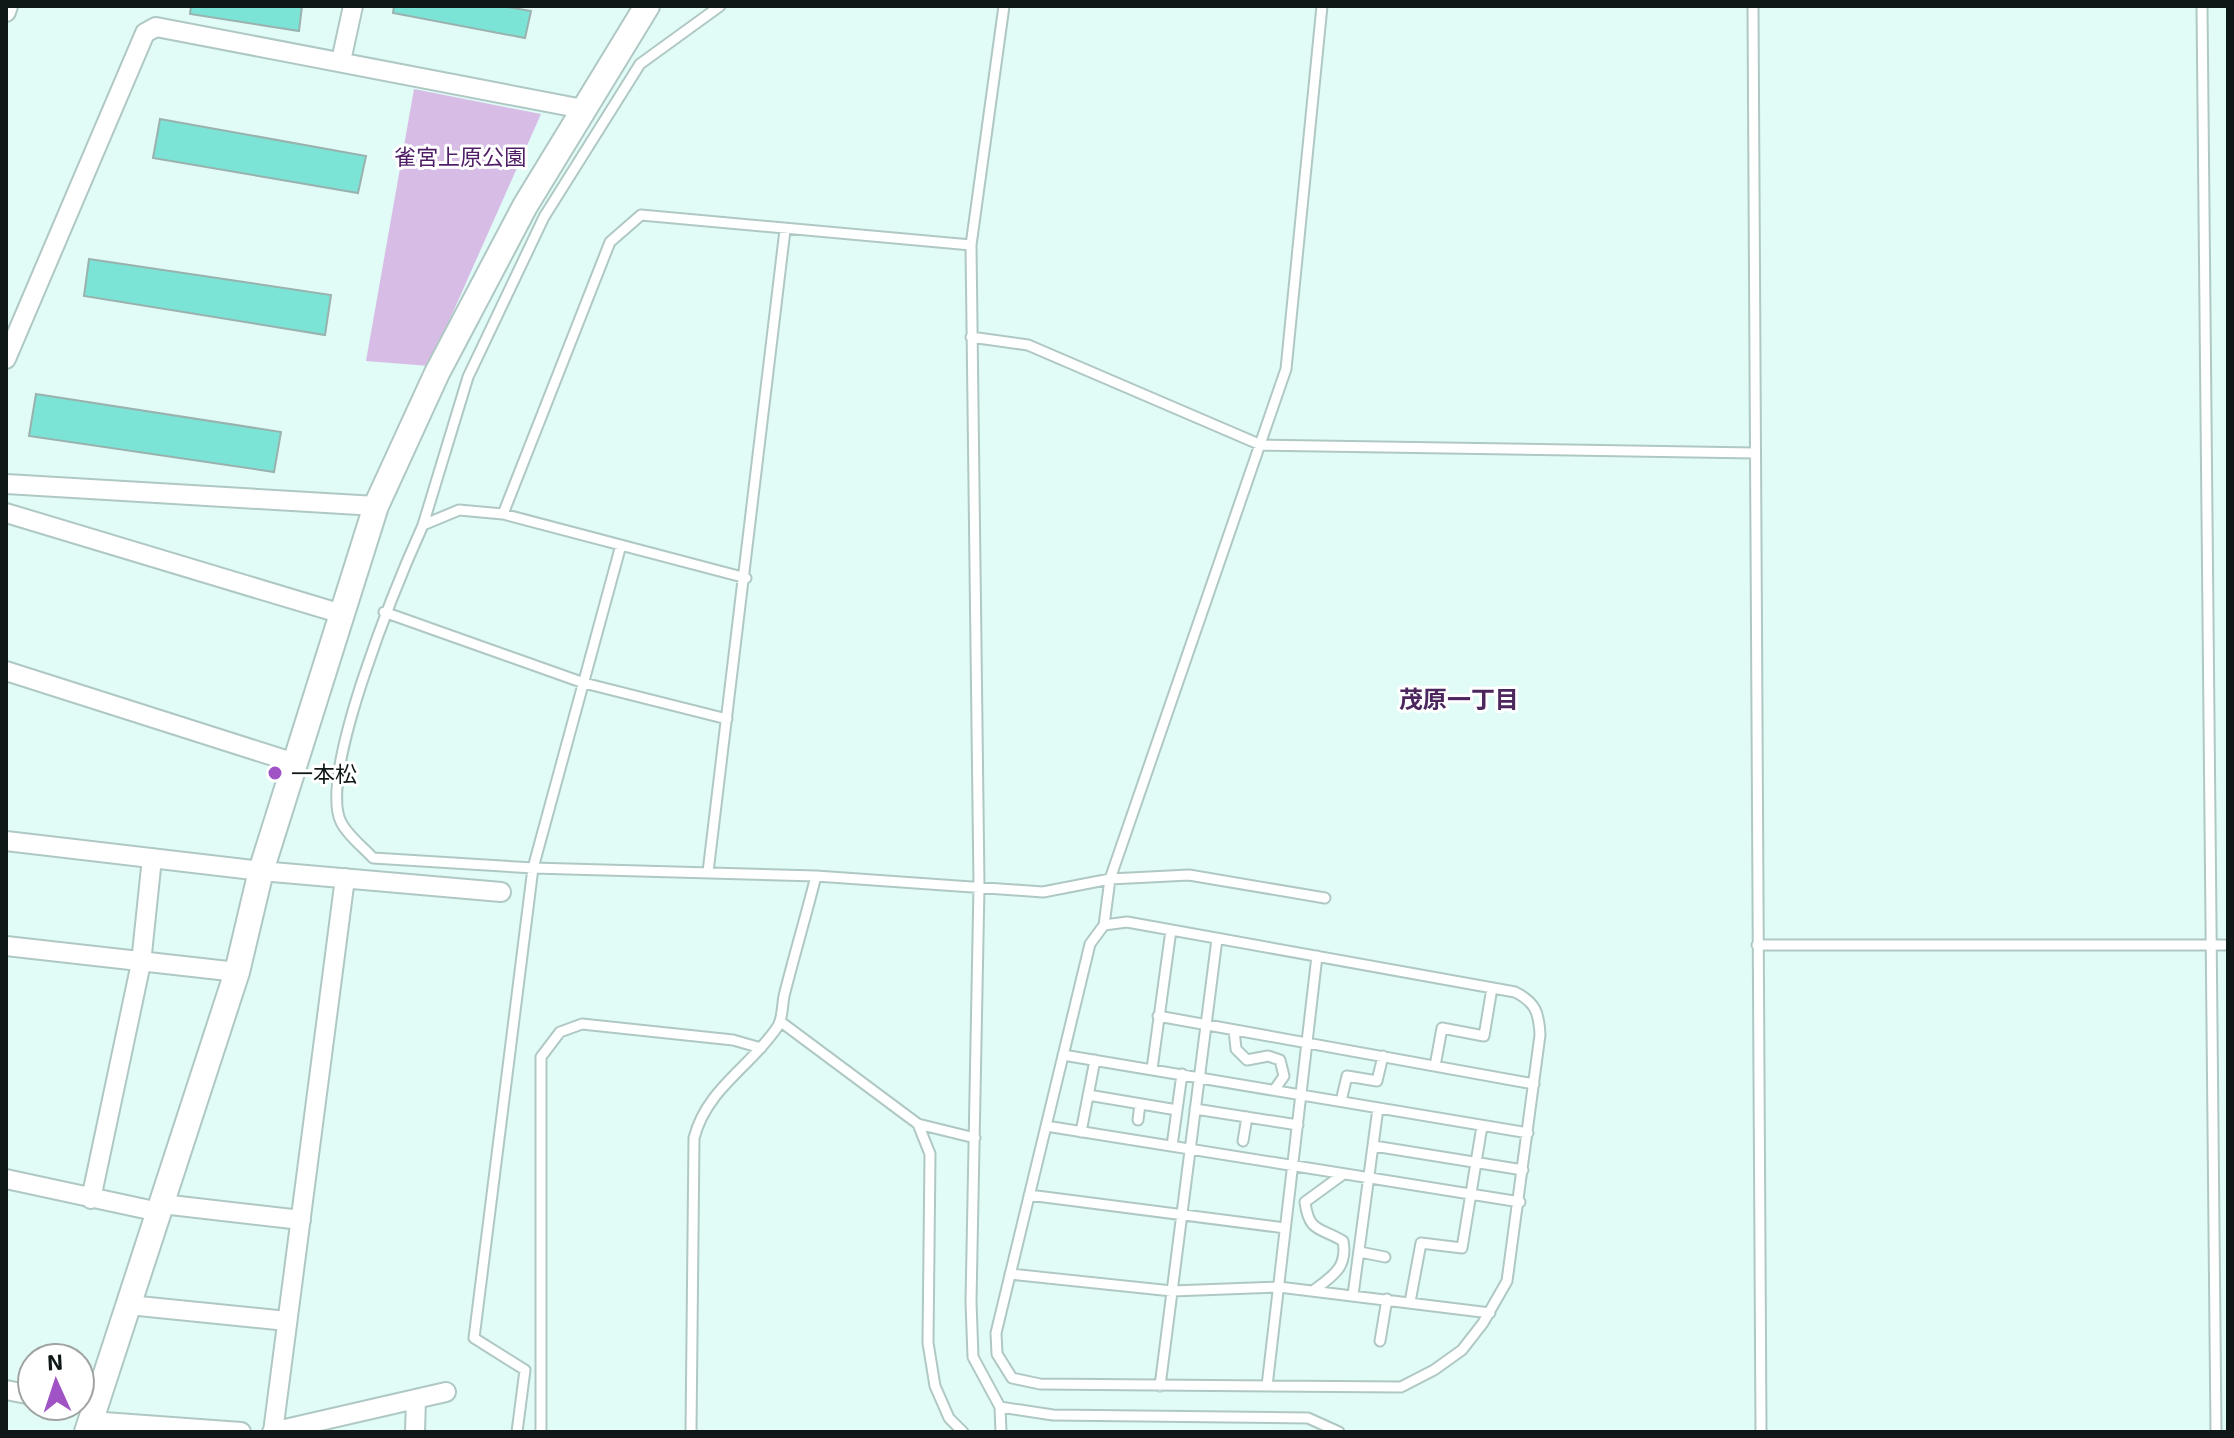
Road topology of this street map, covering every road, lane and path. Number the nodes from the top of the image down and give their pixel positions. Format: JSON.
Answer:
{"nodes":[{"id":1,"x":8,"y":6,"type":"edge"},
{"id":2,"x":353,"y":6,"type":"edge"},
{"id":3,"x":647,"y":6,"type":"edge"},
{"id":4,"x":720,"y":6,"type":"edge"},
{"id":5,"x":1004,"y":6,"type":"edge"},
{"id":6,"x":1322,"y":6,"type":"edge"},
{"id":7,"x":1753,"y":6,"type":"edge"},
{"id":8,"x":2202,"y":6,"type":"edge"},
{"id":9,"x":6,"y":12,"type":"edge"},
{"id":10,"x":341,"y":61,"type":"junction"},
{"id":11,"x":583,"y":109,"type":"junction"},
{"id":12,"x":785,"y":230,"type":"junction"},
{"id":13,"x":971,"y":245,"type":"junction"},
{"id":14,"x":971,"y":337,"type":"junction"},
{"id":15,"x":6,"y":359,"type":"edge"},
{"id":16,"x":1261,"y":445,"type":"junction"},
{"id":17,"x":1754,"y":453,"type":"junction"},
{"id":18,"x":6,"y":484,"type":"edge"},
{"id":19,"x":376,"y":506,"type":"junction"},
{"id":20,"x":6,"y":513,"type":"edge"},
{"id":21,"x":503,"y":514,"type":"junction"},
{"id":22,"x":423,"y":525,"type":"junction"},
{"id":23,"x":621,"y":545,"type":"junction"},
{"id":24,"x":746,"y":578,"type":"junction"},
{"id":25,"x":384,"y":612,"type":"junction"},
{"id":26,"x":342,"y":614,"type":"junction"},
{"id":27,"x":6,"y":671,"type":"edge"},
{"id":28,"x":584,"y":683,"type":"junction"},
{"id":29,"x":727,"y":719,"type":"junction"},
{"id":30,"x":295,"y":763,"type":"junction"},
{"id":31,"x":6,"y":841,"type":"edge"},
{"id":32,"x":152,"y":858,"type":"junction"},
{"id":33,"x":533,"y":868,"type":"junction"},
{"id":34,"x":261,"y":871,"type":"junction"},
{"id":35,"x":708,"y":872,"type":"junction"},
{"id":36,"x":816,"y":876,"type":"junction"},
{"id":37,"x":345,"y":878,"type":"junction"},
{"id":38,"x":1110,"y":879,"type":"junction"},
{"id":39,"x":979,"y":886,"type":"junction"},
{"id":40,"x":501,"y":892,"type":"dead end"},
{"id":41,"x":1325,"y":898,"type":"dead end"},
{"id":42,"x":1104,"y":925,"type":"junction"},
{"id":43,"x":1171,"y":930,"type":"junction"},
{"id":44,"x":1217,"y":939,"type":"junction"},
{"id":45,"x":2214,"y":944,"type":"junction"},
{"id":46,"x":1757,"y":945,"type":"junction"},
{"id":47,"x":2228,"y":945,"type":"edge"},
{"id":48,"x":6,"y":946,"type":"edge"},
{"id":49,"x":1317,"y":956,"type":"junction"},
{"id":50,"x":141,"y":963,"type":"junction"},
{"id":51,"x":237,"y":972,"type":"junction"},
{"id":52,"x":1492,"y":988,"type":"junction"},
{"id":53,"x":1158,"y":1016,"type":"junction"},
{"id":54,"x":781,"y":1022,"type":"junction"},
{"id":55,"x":1206,"y":1025,"type":"junction"},
{"id":56,"x":1234,"y":1030,"type":"junction"},
{"id":57,"x":1307,"y":1043,"type":"junction"},
{"id":58,"x":761,"y":1048,"type":"junction"},
{"id":59,"x":1063,"y":1055,"type":"junction"},
{"id":60,"x":1383,"y":1056,"type":"junction"},
{"id":61,"x":1095,"y":1060,"type":"junction"},
{"id":62,"x":1435,"y":1066,"type":"junction"},
{"id":63,"x":1152,"y":1069,"type":"junction"},
{"id":64,"x":1182,"y":1074,"type":"junction"},
{"id":65,"x":1199,"y":1076,"type":"junction"},
{"id":66,"x":1534,"y":1084,"type":"junction"},
{"id":67,"x":1275,"y":1089,"type":"junction"},
{"id":68,"x":1301,"y":1094,"type":"junction"},
{"id":69,"x":1088,"y":1095,"type":"junction"},
{"id":70,"x":1341,"y":1101,"type":"junction"},
{"id":71,"x":1140,"y":1104,"type":"junction"},
{"id":72,"x":1378,"y":1108,"type":"junction"},
{"id":73,"x":1195,"y":1109,"type":"junction"},
{"id":74,"x":1177,"y":1110,"type":"junction"},
{"id":75,"x":1247,"y":1117,"type":"junction"},
{"id":76,"x":1138,"y":1120,"type":"dead end"},
{"id":77,"x":918,"y":1124,"type":"junction"},
{"id":78,"x":1298,"y":1125,"type":"junction"},
{"id":79,"x":1046,"y":1126,"type":"junction"},
{"id":80,"x":1482,"y":1126,"type":"junction"},
{"id":81,"x":1081,"y":1132,"type":"junction"},
{"id":82,"x":1528,"y":1133,"type":"junction"},
{"id":83,"x":975,"y":1138,"type":"junction"},
{"id":84,"x":1243,"y":1141,"type":"dead end"},
{"id":85,"x":1172,"y":1146,"type":"junction"},
{"id":86,"x":1374,"y":1146,"type":"junction"},
{"id":87,"x":1190,"y":1149,"type":"junction"},
{"id":88,"x":1477,"y":1163,"type":"junction"},
{"id":89,"x":1292,"y":1167,"type":"junction"},
{"id":90,"x":1523,"y":1170,"type":"junction"},
{"id":91,"x":1342,"y":1175,"type":"junction"},
{"id":92,"x":6,"y":1179,"type":"edge"},
{"id":93,"x":1370,"y":1180,"type":"junction"},
{"id":94,"x":1029,"y":1195,"type":"junction"},
{"id":95,"x":1471,"y":1195,"type":"junction"},
{"id":96,"x":91,"y":1199,"type":"junction"},
{"id":97,"x":1520,"y":1202,"type":"junction"},
{"id":98,"x":161,"y":1208,"type":"junction"},
{"id":99,"x":1181,"y":1217,"type":"junction"},
{"id":100,"x":301,"y":1220,"type":"junction"},
{"id":101,"x":1285,"y":1228,"type":"junction"},
{"id":102,"x":1360,"y":1252,"type":"junction"},
{"id":103,"x":1385,"y":1257,"type":"dead end"},
{"id":104,"x":1010,"y":1274,"type":"junction"},
{"id":105,"x":1279,"y":1287,"type":"junction"},
{"id":106,"x":1314,"y":1290,"type":"junction"},
{"id":107,"x":1172,"y":1291,"type":"junction"},
{"id":108,"x":1353,"y":1295,"type":"junction"},
{"id":109,"x":1387,"y":1299,"type":"junction"},
{"id":110,"x":1410,"y":1302,"type":"junction"},
{"id":111,"x":129,"y":1305,"type":"junction"},
{"id":112,"x":1490,"y":1313,"type":"junction"},
{"id":113,"x":287,"y":1321,"type":"junction"},
{"id":114,"x":1380,"y":1341,"type":"dead end"},
{"id":115,"x":1160,"y":1386,"type":"junction"},
{"id":116,"x":1267,"y":1386,"type":"junction"},
{"id":117,"x":446,"y":1392,"type":"dead end"},
{"id":118,"x":96,"y":1395,"type":"edge"},
{"id":119,"x":416,"y":1399,"type":"junction"},
{"id":120,"x":1000,"y":1407,"type":"junction"},
{"id":121,"x":96,"y":1418,"type":"edge"},
{"id":122,"x":241,"y":1432,"type":"edge"},
{"id":123,"x":272,"y":1432,"type":"edge"},
{"id":124,"x":415,"y":1432,"type":"edge"},
{"id":125,"x":517,"y":1432,"type":"edge"},
{"id":126,"x":541,"y":1432,"type":"edge"},
{"id":127,"x":691,"y":1432,"type":"edge"},
{"id":128,"x":963,"y":1432,"type":"edge"},
{"id":129,"x":1001,"y":1432,"type":"edge"},
{"id":130,"x":1339,"y":1432,"type":"edge"},
{"id":131,"x":1761,"y":1432,"type":"edge"},
{"id":132,"x":2216,"y":1432,"type":"edge"}],
"edges":[{"from":1,"to":9,"type":"street"},
{"from":2,"to":10,"type":"street"},
{"from":3,"to":11,"type":"street"},
{"from":4,"to":22,"type":"lane"},
{"from":5,"to":13,"type":"lane"},
{"from":6,"to":16,"type":"lane"},
{"from":7,"to":17,"type":"lane"},
{"from":8,"to":45,"type":"lane"},
{"from":10,"to":11,"type":"street"},
{"from":10,"to":15,"type":"street"},
{"from":11,"to":19,"type":"street"},
{"from":12,"to":13,"type":"lane"},
{"from":12,"to":21,"type":"lane"},
{"from":12,"to":24,"type":"lane"},
{"from":13,"to":14,"type":"lane"},
{"from":14,"to":16,"type":"lane"},
{"from":14,"to":39,"type":"lane"},
{"from":16,"to":17,"type":"lane"},
{"from":16,"to":38,"type":"lane"},
{"from":17,"to":46,"type":"lane"},
{"from":18,"to":19,"type":"street"},
{"from":19,"to":26,"type":"street"},
{"from":20,"to":26,"type":"street"},
{"from":21,"to":22,"type":"lane"},
{"from":21,"to":23,"type":"lane"},
{"from":22,"to":25,"type":"lane"},
{"from":23,"to":24,"type":"lane"},
{"from":23,"to":28,"type":"lane"},
{"from":24,"to":29,"type":"lane"},
{"from":25,"to":28,"type":"lane"},
{"from":25,"to":33,"type":"lane"},
{"from":26,"to":30,"type":"street"},
{"from":27,"to":30,"type":"street"},
{"from":28,"to":29,"type":"lane"},
{"from":28,"to":33,"type":"lane"},
{"from":29,"to":35,"type":"lane"},
{"from":30,"to":34,"type":"street"},
{"from":31,"to":32,"type":"street"},
{"from":32,"to":34,"type":"street"},
{"from":32,"to":50,"type":"street"},
{"from":33,"to":35,"type":"lane"},
{"from":33,"to":125,"type":"lane"},
{"from":34,"to":37,"type":"street"},
{"from":34,"to":51,"type":"street"},
{"from":35,"to":36,"type":"lane"},
{"from":36,"to":39,"type":"lane"},
{"from":36,"to":54,"type":"lane"},
{"from":37,"to":40,"type":"street"},
{"from":37,"to":100,"type":"street"},
{"from":38,"to":39,"type":"lane"},
{"from":38,"to":41,"type":"lane"},
{"from":38,"to":42,"type":"lane"},
{"from":39,"to":83,"type":"lane"},
{"from":42,"to":43,"type":"lane"},
{"from":42,"to":59,"type":"lane"},
{"from":43,"to":44,"type":"lane"},
{"from":43,"to":53,"type":"lane"},
{"from":44,"to":49,"type":"lane"},
{"from":44,"to":55,"type":"lane"},
{"from":45,"to":46,"type":"lane"},
{"from":45,"to":47,"type":"lane"},
{"from":45,"to":132,"type":"lane"},
{"from":46,"to":131,"type":"lane"},
{"from":48,"to":50,"type":"street"},
{"from":49,"to":52,"type":"lane"},
{"from":49,"to":57,"type":"lane"},
{"from":50,"to":51,"type":"street"},
{"from":50,"to":96,"type":"street"},
{"from":51,"to":98,"type":"street"},
{"from":52,"to":62,"type":"lane"},
{"from":52,"to":66,"type":"lane"},
{"from":53,"to":55,"type":"lane"},
{"from":53,"to":63,"type":"lane"},
{"from":54,"to":58,"type":"lane"},
{"from":54,"to":77,"type":"lane"},
{"from":55,"to":56,"type":"lane"},
{"from":55,"to":65,"type":"lane"},
{"from":56,"to":57,"type":"lane"},
{"from":56,"to":67,"type":"lane"},
{"from":57,"to":60,"type":"lane"},
{"from":57,"to":68,"type":"lane"},
{"from":58,"to":126,"type":"lane"},
{"from":58,"to":127,"type":"lane"},
{"from":59,"to":61,"type":"lane"},
{"from":59,"to":79,"type":"lane"},
{"from":60,"to":62,"type":"lane"},
{"from":60,"to":70,"type":"lane"},
{"from":61,"to":63,"type":"lane"},
{"from":61,"to":69,"type":"lane"},
{"from":62,"to":66,"type":"lane"},
{"from":63,"to":64,"type":"lane"},
{"from":64,"to":65,"type":"lane"},
{"from":64,"to":74,"type":"lane"},
{"from":65,"to":67,"type":"lane"},
{"from":65,"to":73,"type":"lane"},
{"from":66,"to":82,"type":"lane"},
{"from":67,"to":68,"type":"lane"},
{"from":68,"to":70,"type":"lane"},
{"from":68,"to":78,"type":"lane"},
{"from":69,"to":71,"type":"lane"},
{"from":69,"to":81,"type":"lane"},
{"from":70,"to":72,"type":"lane"},
{"from":71,"to":74,"type":"lane"},
{"from":71,"to":76,"type":"lane"},
{"from":72,"to":80,"type":"lane"},
{"from":72,"to":86,"type":"lane"},
{"from":73,"to":75,"type":"lane"},
{"from":73,"to":87,"type":"lane"},
{"from":74,"to":85,"type":"lane"},
{"from":75,"to":78,"type":"lane"},
{"from":75,"to":84,"type":"lane"},
{"from":77,"to":83,"type":"lane"},
{"from":77,"to":128,"type":"lane"},
{"from":78,"to":89,"type":"lane"},
{"from":79,"to":81,"type":"lane"},
{"from":79,"to":94,"type":"lane"},
{"from":80,"to":82,"type":"lane"},
{"from":80,"to":88,"type":"lane"},
{"from":81,"to":85,"type":"lane"},
{"from":82,"to":90,"type":"lane"},
{"from":83,"to":120,"type":"lane"},
{"from":85,"to":87,"type":"lane"},
{"from":86,"to":88,"type":"lane"},
{"from":86,"to":93,"type":"lane"},
{"from":87,"to":89,"type":"lane"},
{"from":87,"to":99,"type":"lane"},
{"from":88,"to":90,"type":"lane"},
{"from":88,"to":95,"type":"lane"},
{"from":89,"to":91,"type":"lane"},
{"from":89,"to":101,"type":"lane"},
{"from":90,"to":97,"type":"lane"},
{"from":91,"to":93,"type":"lane"},
{"from":91,"to":106,"type":"lane"},
{"from":92,"to":96,"type":"street"},
{"from":93,"to":95,"type":"lane"},
{"from":93,"to":102,"type":"lane"},
{"from":94,"to":99,"type":"lane"},
{"from":94,"to":104,"type":"lane"},
{"from":95,"to":97,"type":"lane"},
{"from":95,"to":110,"type":"lane"},
{"from":96,"to":98,"type":"street"},
{"from":97,"to":112,"type":"lane"},
{"from":98,"to":100,"type":"street"},
{"from":98,"to":111,"type":"street"},
{"from":99,"to":101,"type":"lane"},
{"from":99,"to":107,"type":"lane"},
{"from":100,"to":113,"type":"street"},
{"from":101,"to":105,"type":"lane"},
{"from":102,"to":103,"type":"lane"},
{"from":102,"to":108,"type":"lane"},
{"from":104,"to":107,"type":"lane"},
{"from":104,"to":115,"type":"lane"},
{"from":105,"to":106,"type":"lane"},
{"from":105,"to":107,"type":"lane"},
{"from":105,"to":116,"type":"lane"},
{"from":106,"to":108,"type":"lane"},
{"from":107,"to":115,"type":"lane"},
{"from":108,"to":109,"type":"lane"},
{"from":109,"to":110,"type":"lane"},
{"from":109,"to":114,"type":"lane"},
{"from":110,"to":112,"type":"lane"},
{"from":111,"to":113,"type":"street"},
{"from":111,"to":118,"type":"street"},
{"from":112,"to":116,"type":"lane"},
{"from":113,"to":123,"type":"street"},
{"from":115,"to":116,"type":"lane"},
{"from":117,"to":119,"type":"street"},
{"from":119,"to":123,"type":"street"},
{"from":119,"to":124,"type":"street"},
{"from":120,"to":129,"type":"lane"},
{"from":120,"to":130,"type":"lane"},
{"from":121,"to":122,"type":"street"}]}
